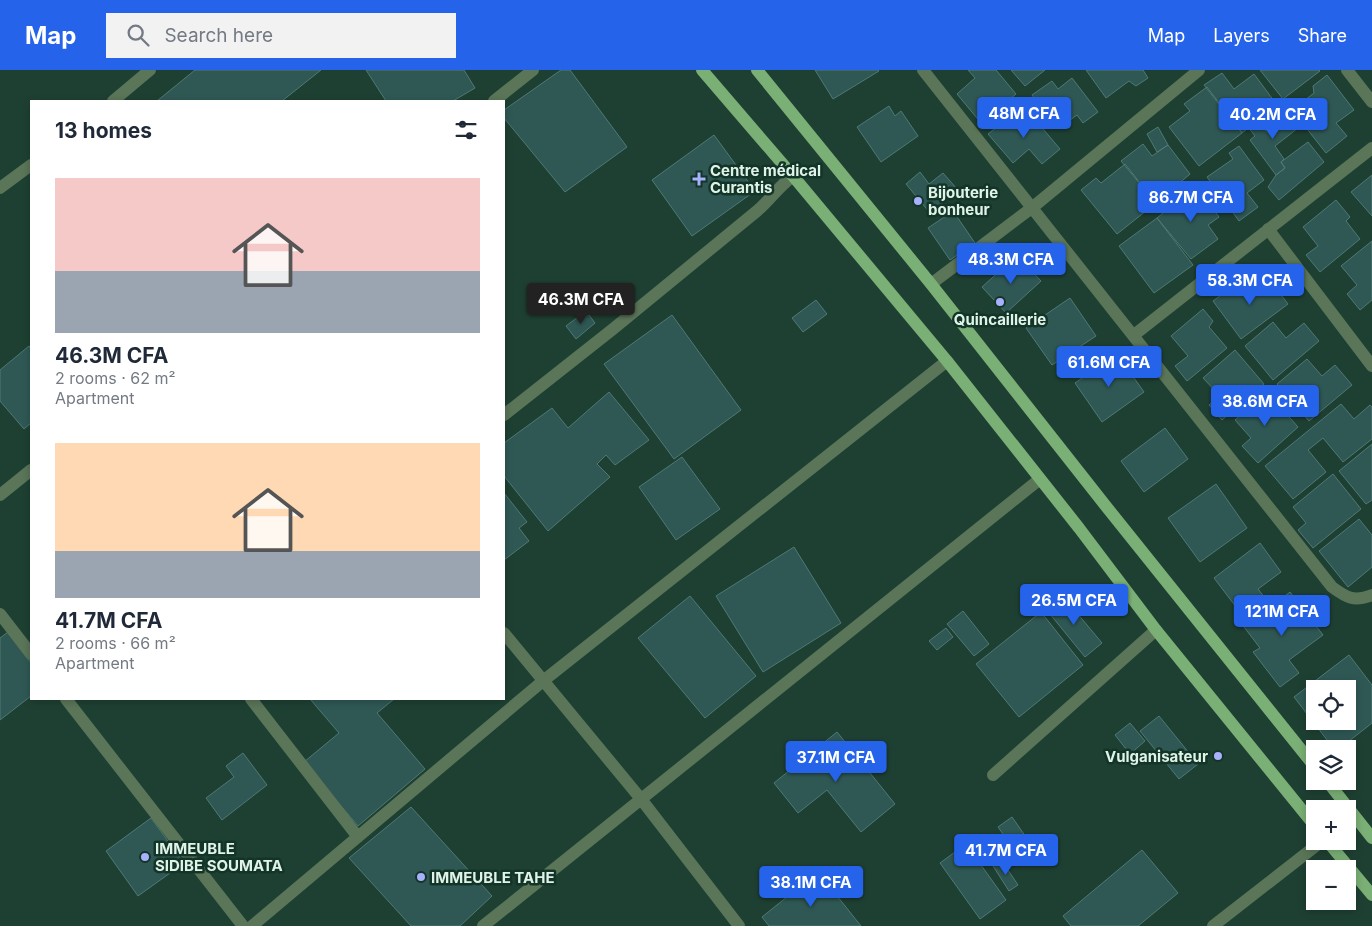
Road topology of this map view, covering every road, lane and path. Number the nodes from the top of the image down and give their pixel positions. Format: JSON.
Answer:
{"nodes":[{"id":1,"x":150,"y":70,"type":"edge"},
{"id":2,"x":534,"y":70,"type":"edge"},
{"id":3,"x":702,"y":70,"type":"edge"},
{"id":4,"x":757,"y":70,"type":"edge"},
{"id":5,"x":1199,"y":70,"type":"edge"},
{"id":6,"x":1347,"y":70,"type":"edge"},
{"id":7,"x":926,"y":71,"type":"edge"},
{"id":8,"x":114,"y":100,"type":"edge"},
{"id":9,"x":495,"y":100,"type":"edge"},
{"id":10,"x":1372,"y":102,"type":"edge"},
{"id":11,"x":1372,"y":148,"type":"edge"},
{"id":12,"x":30,"y":166,"type":"edge"},
{"id":13,"x":793,"y":176,"type":"junction"},
{"id":14,"x":0,"y":188,"type":"edge"},
{"id":15,"x":1033,"y":207,"type":"junction"},
{"id":16,"x":1268,"y":229,"type":"junction"},
{"id":17,"x":931,"y":284,"type":"junction"},
{"id":18,"x":1134,"y":335,"type":"junction"},
{"id":19,"x":947,"y":361,"type":"junction"},
{"id":20,"x":1372,"y":366,"type":"edge"},
{"id":21,"x":505,"y":414,"type":"edge"},
{"id":22,"x":30,"y":471,"type":"edge"},
{"id":23,"x":1040,"y":479,"type":"junction"},
{"id":24,"x":0,"y":495,"type":"edge"},
{"id":25,"x":1372,"y":595,"type":"edge"},
{"id":26,"x":0,"y":614,"type":"edge"},
{"id":27,"x":1156,"y":630,"type":"junction"},
{"id":28,"x":505,"y":634,"type":"edge"},
{"id":29,"x":30,"y":653,"type":"edge"},
{"id":30,"x":543,"y":681,"type":"junction"},
{"id":31,"x":67,"y":700,"type":"edge"},
{"id":32,"x":252,"y":700,"type":"edge"},
{"id":33,"x":1306,"y":756,"type":"edge"},
{"id":34,"x":993,"y":775,"type":"dead end"},
{"id":35,"x":1334,"y":790,"type":"edge"},
{"id":36,"x":640,"y":799,"type":"junction"},
{"id":37,"x":1306,"y":815,"type":"edge"},
{"id":38,"x":358,"y":837,"type":"junction"},
{"id":39,"x":1372,"y":838,"type":"edge"},
{"id":40,"x":1311,"y":850,"type":"edge"},
{"id":41,"x":1334,"y":850,"type":"edge"},
{"id":42,"x":1372,"y":895,"type":"edge"},
{"id":43,"x":243,"y":926,"type":"edge"},
{"id":44,"x":252,"y":926,"type":"edge"},
{"id":45,"x":483,"y":926,"type":"edge"},
{"id":46,"x":739,"y":926,"type":"edge"},
{"id":47,"x":1214,"y":926,"type":"edge"}],
"edges":[{"from":1,"to":8,"type":"street"},
{"from":2,"to":9,"type":"street"},
{"from":3,"to":13,"type":"main road"},
{"from":4,"to":17,"type":"main road"},
{"from":5,"to":15,"type":"street"},
{"from":6,"to":10,"type":"street"},
{"from":7,"to":15,"type":"street"},
{"from":11,"to":16,"type":"street"},
{"from":12,"to":14,"type":"street"},
{"from":13,"to":19,"type":"main road"},
{"from":13,"to":21,"type":"street"},
{"from":15,"to":17,"type":"street"},
{"from":15,"to":18,"type":"street"},
{"from":16,"to":18,"type":"street"},
{"from":16,"to":20,"type":"street"},
{"from":17,"to":33,"type":"main road"},
{"from":18,"to":25,"type":"street"},
{"from":19,"to":23,"type":"main road"},
{"from":19,"to":30,"type":"street"},
{"from":22,"to":24,"type":"street"},
{"from":23,"to":27,"type":"main road"},
{"from":23,"to":36,"type":"street"},
{"from":26,"to":29,"type":"street"},
{"from":27,"to":34,"type":"street"},
{"from":27,"to":37,"type":"main road"},
{"from":28,"to":30,"type":"street"},
{"from":30,"to":36,"type":"street"},
{"from":30,"to":38,"type":"street"},
{"from":31,"to":43,"type":"street"},
{"from":32,"to":38,"type":"street"},
{"from":35,"to":39,"type":"main road"},
{"from":36,"to":45,"type":"street"},
{"from":36,"to":46,"type":"street"},
{"from":38,"to":44,"type":"street"},
{"from":40,"to":47,"type":"street"},
{"from":41,"to":42,"type":"main road"}]}
